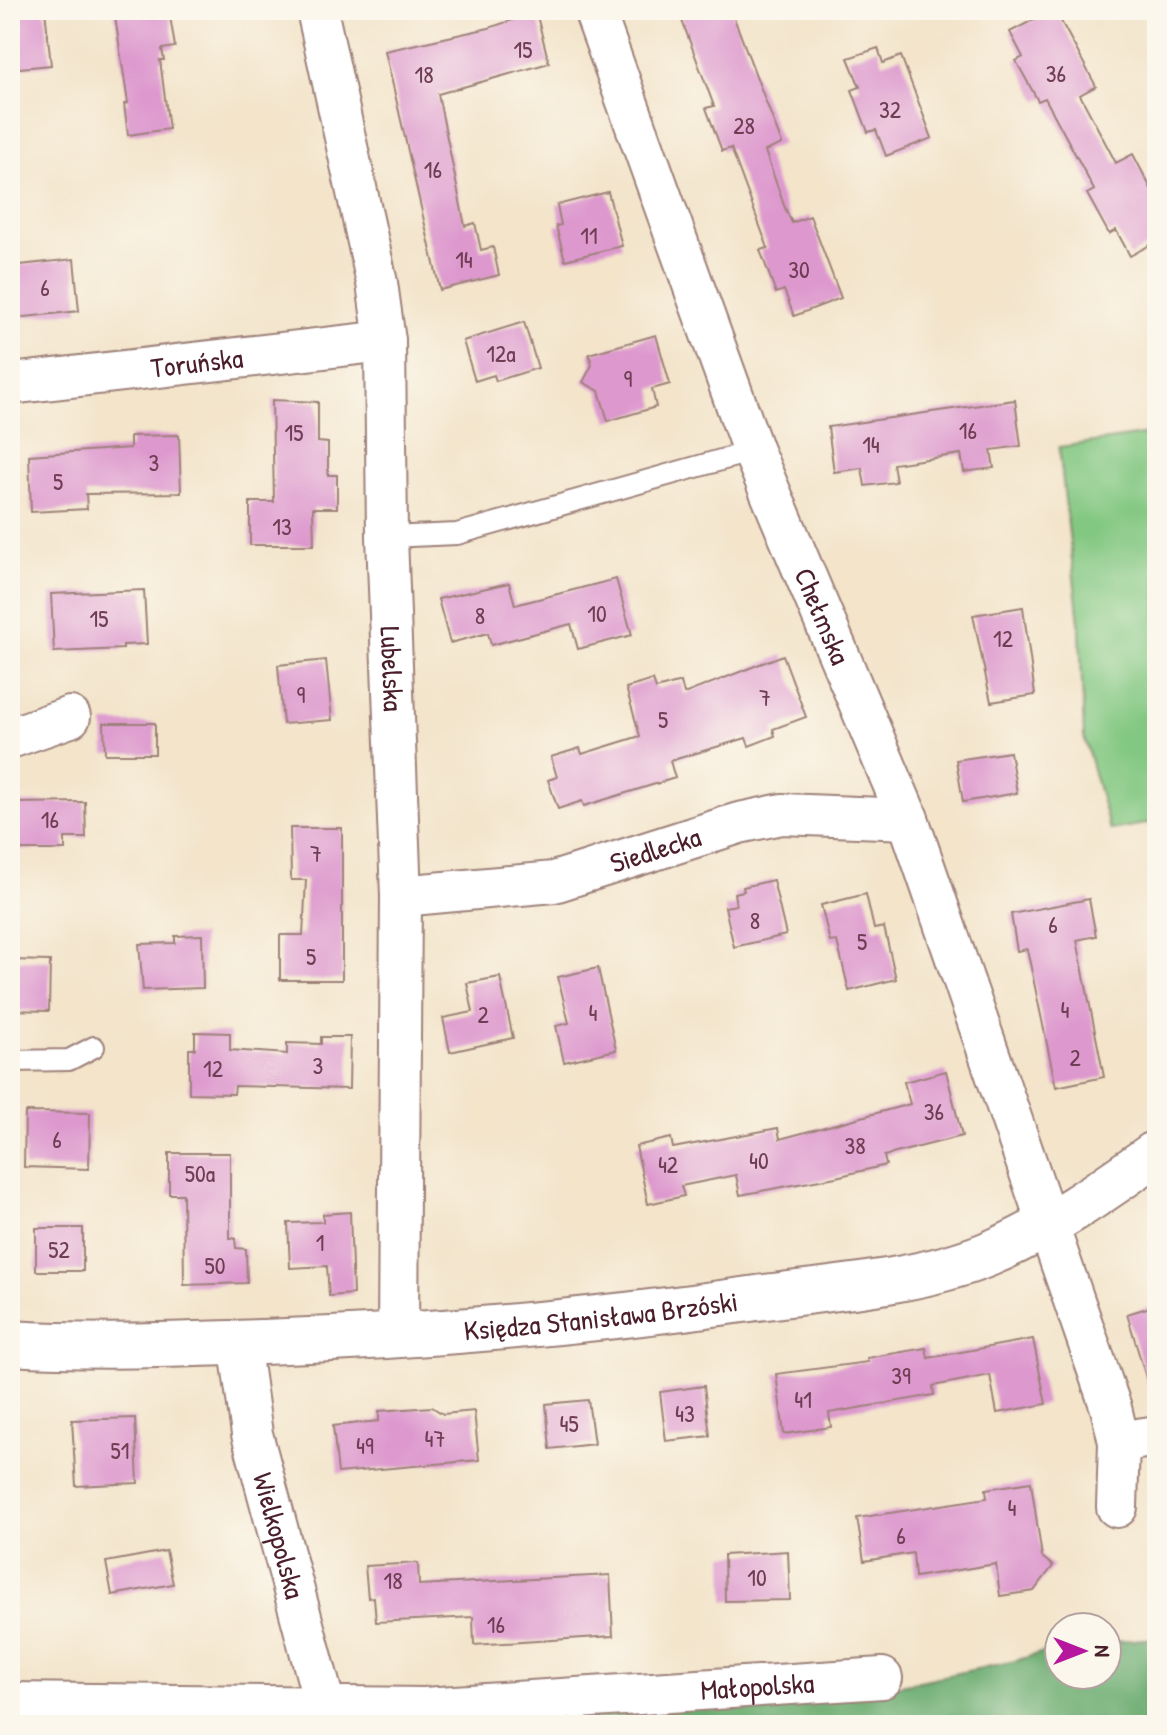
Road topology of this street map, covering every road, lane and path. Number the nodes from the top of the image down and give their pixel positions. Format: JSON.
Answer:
{"nodes":[{"id":1,"x":317,"y":10,"type":"edge"},
{"id":2,"x":594,"y":10,"type":"edge"},
{"id":3,"x":385,"y":341,"type":"junction"},
{"id":4,"x":10,"y":384,"type":"edge"},
{"id":5,"x":753,"y":451,"type":"junction"},
{"id":6,"x":387,"y":537,"type":"junction"},
{"id":7,"x":70,"y":717,"type":"dead end"},
{"id":8,"x":10,"y":738,"type":"edge"},
{"id":9,"x":908,"y":819,"type":"junction"},
{"id":10,"x":401,"y":896,"type":"junction"},
{"id":11,"x":94,"y":1047,"type":"dead end"},
{"id":12,"x":10,"y":1061,"type":"edge"},
{"id":13,"x":1157,"y":1152,"type":"edge"},
{"id":14,"x":1048,"y":1222,"type":"junction"},
{"id":15,"x":398,"y":1334,"type":"junction"},
{"id":16,"x":239,"y":1342,"type":"junction"},
{"id":17,"x":10,"y":1343,"type":"edge"},
{"id":18,"x":1138,"y":1439,"type":"edge"},
{"id":19,"x":1117,"y":1507,"type":"dead end"},
{"id":20,"x":882,"y":1678,"type":"dead end"},
{"id":21,"x":10,"y":1703,"type":"edge"},
{"id":22,"x":328,"y":1717,"type":"edge"}],
"edges":[{"from":1,"to":3,"type":"street","name":"Lubelska"},
{"from":2,"to":5,"type":"street","name":"Chełmska"},
{"from":3,"to":4,"type":"street","name":"Toruńska"},
{"from":3,"to":6,"type":"street","name":"Lubelska"},
{"from":5,"to":6,"type":"lane"},
{"from":5,"to":9,"type":"street","name":"Chełmska"},
{"from":6,"to":10,"type":"street","name":"Lubelska"},
{"from":7,"to":8,"type":"street"},
{"from":9,"to":10,"type":"street","name":"Siedlecka"},
{"from":9,"to":14,"type":"street","name":"Chełmska"},
{"from":10,"to":15,"type":"street","name":"Lubelska"},
{"from":11,"to":12,"type":"lane"},
{"from":13,"to":14,"type":"street","name":"Księdza Stanisława Brzóski"},
{"from":14,"to":15,"type":"street","name":"Księdza Stanisława Brzóski"},
{"from":14,"to":18,"type":"street"},
{"from":15,"to":16,"type":"street","name":"Księdza Stanisława Brzóski"},
{"from":16,"to":17,"type":"street","name":"Księdza Stanisława Brzóski"},
{"from":16,"to":22,"type":"street","name":"Wielkopolska"},
{"from":18,"to":19,"type":"street"},
{"from":20,"to":22,"type":"street","name":"Małopolska"},
{"from":21,"to":22,"type":"street","name":"Małopolska"}]}
